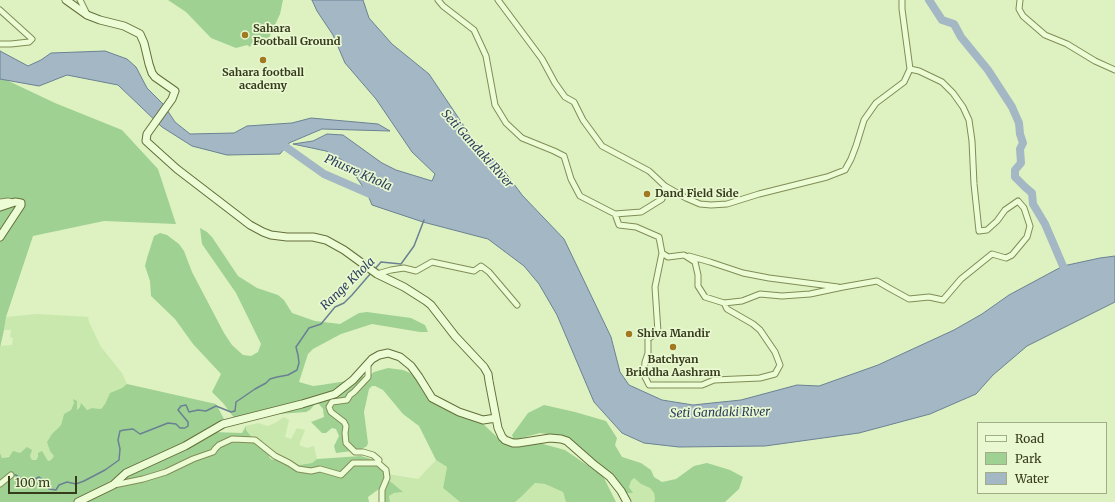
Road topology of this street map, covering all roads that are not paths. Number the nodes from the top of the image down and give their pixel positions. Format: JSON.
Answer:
{"nodes":[{"id":1,"x":66,"y":0,"type":"edge"},
{"id":2,"x":80,"y":0,"type":"edge"},
{"id":3,"x":438,"y":0,"type":"edge"},
{"id":4,"x":498,"y":0,"type":"edge"},
{"id":5,"x":902,"y":0,"type":"edge"},
{"id":6,"x":1020,"y":0,"type":"edge"},
{"id":7,"x":0,"y":10,"type":"edge"},
{"id":8,"x":87,"y":15,"type":"junction"},
{"id":9,"x":0,"y":44,"type":"edge"},
{"id":10,"x":910,"y":70,"type":"junction"},
{"id":11,"x":1115,"y":70,"type":"edge"},
{"id":12,"x":665,"y":186,"type":"junction"},
{"id":13,"x":0,"y":202,"type":"edge"},
{"id":14,"x":16,"y":202,"type":"junction"},
{"id":15,"x":0,"y":207,"type":"edge"},
{"id":16,"x":615,"y":214,"type":"junction"},
{"id":17,"x":0,"y":237,"type":"edge"},
{"id":18,"x":662,"y":253,"type":"junction"},
{"id":19,"x":684,"y":255,"type":"junction"},
{"id":20,"x":377,"y":274,"type":"junction"},
{"id":21,"x":843,"y":287,"type":"junction"},
{"id":22,"x":724,"y":303,"type":"junction"},
{"id":23,"x":518,"y":305,"type":"dead end"},
{"id":24,"x":368,"y":364,"type":"junction"},
{"id":25,"x":496,"y":418,"type":"junction"},
{"id":26,"x":378,"y":463,"type":"junction"},
{"id":27,"x":11,"y":475,"type":"dead end"},
{"id":28,"x":0,"y":484,"type":"edge"},
{"id":29,"x":113,"y":485,"type":"junction"},
{"id":30,"x":78,"y":502,"type":"edge"},
{"id":31,"x":382,"y":502,"type":"edge"},
{"id":32,"x":627,"y":502,"type":"edge"}],
"edges":[{"from":1,"to":8,"type":"main road"},
{"from":2,"to":8,"type":"street"},
{"from":3,"to":16,"type":"street"},
{"from":4,"to":12,"type":"street"},
{"from":5,"to":10,"type":"street"},
{"from":6,"to":11,"type":"street"},
{"from":7,"to":9,"type":"street"},
{"from":8,"to":20,"type":"main road"},
{"from":10,"to":12,"type":"street"},
{"from":10,"to":21,"type":"street"},
{"from":12,"to":16,"type":"street"},
{"from":13,"to":14,"type":"street"},
{"from":14,"to":15,"type":"main road"},
{"from":14,"to":17,"type":"main road"},
{"from":16,"to":18,"type":"street"},
{"from":18,"to":19,"type":"street"},
{"from":18,"to":22,"type":"street"},
{"from":19,"to":21,"type":"street"},
{"from":19,"to":22,"type":"street"},
{"from":20,"to":23,"type":"street"},
{"from":20,"to":25,"type":"main road"},
{"from":21,"to":22,"type":"street"},
{"from":24,"to":25,"type":"main road"},
{"from":24,"to":26,"type":"street"},
{"from":24,"to":29,"type":"main road"},
{"from":25,"to":32,"type":"main road"},
{"from":26,"to":29,"type":"street"},
{"from":26,"to":31,"type":"street"},
{"from":27,"to":28,"type":"street"},
{"from":29,"to":30,"type":"main road"}]}
